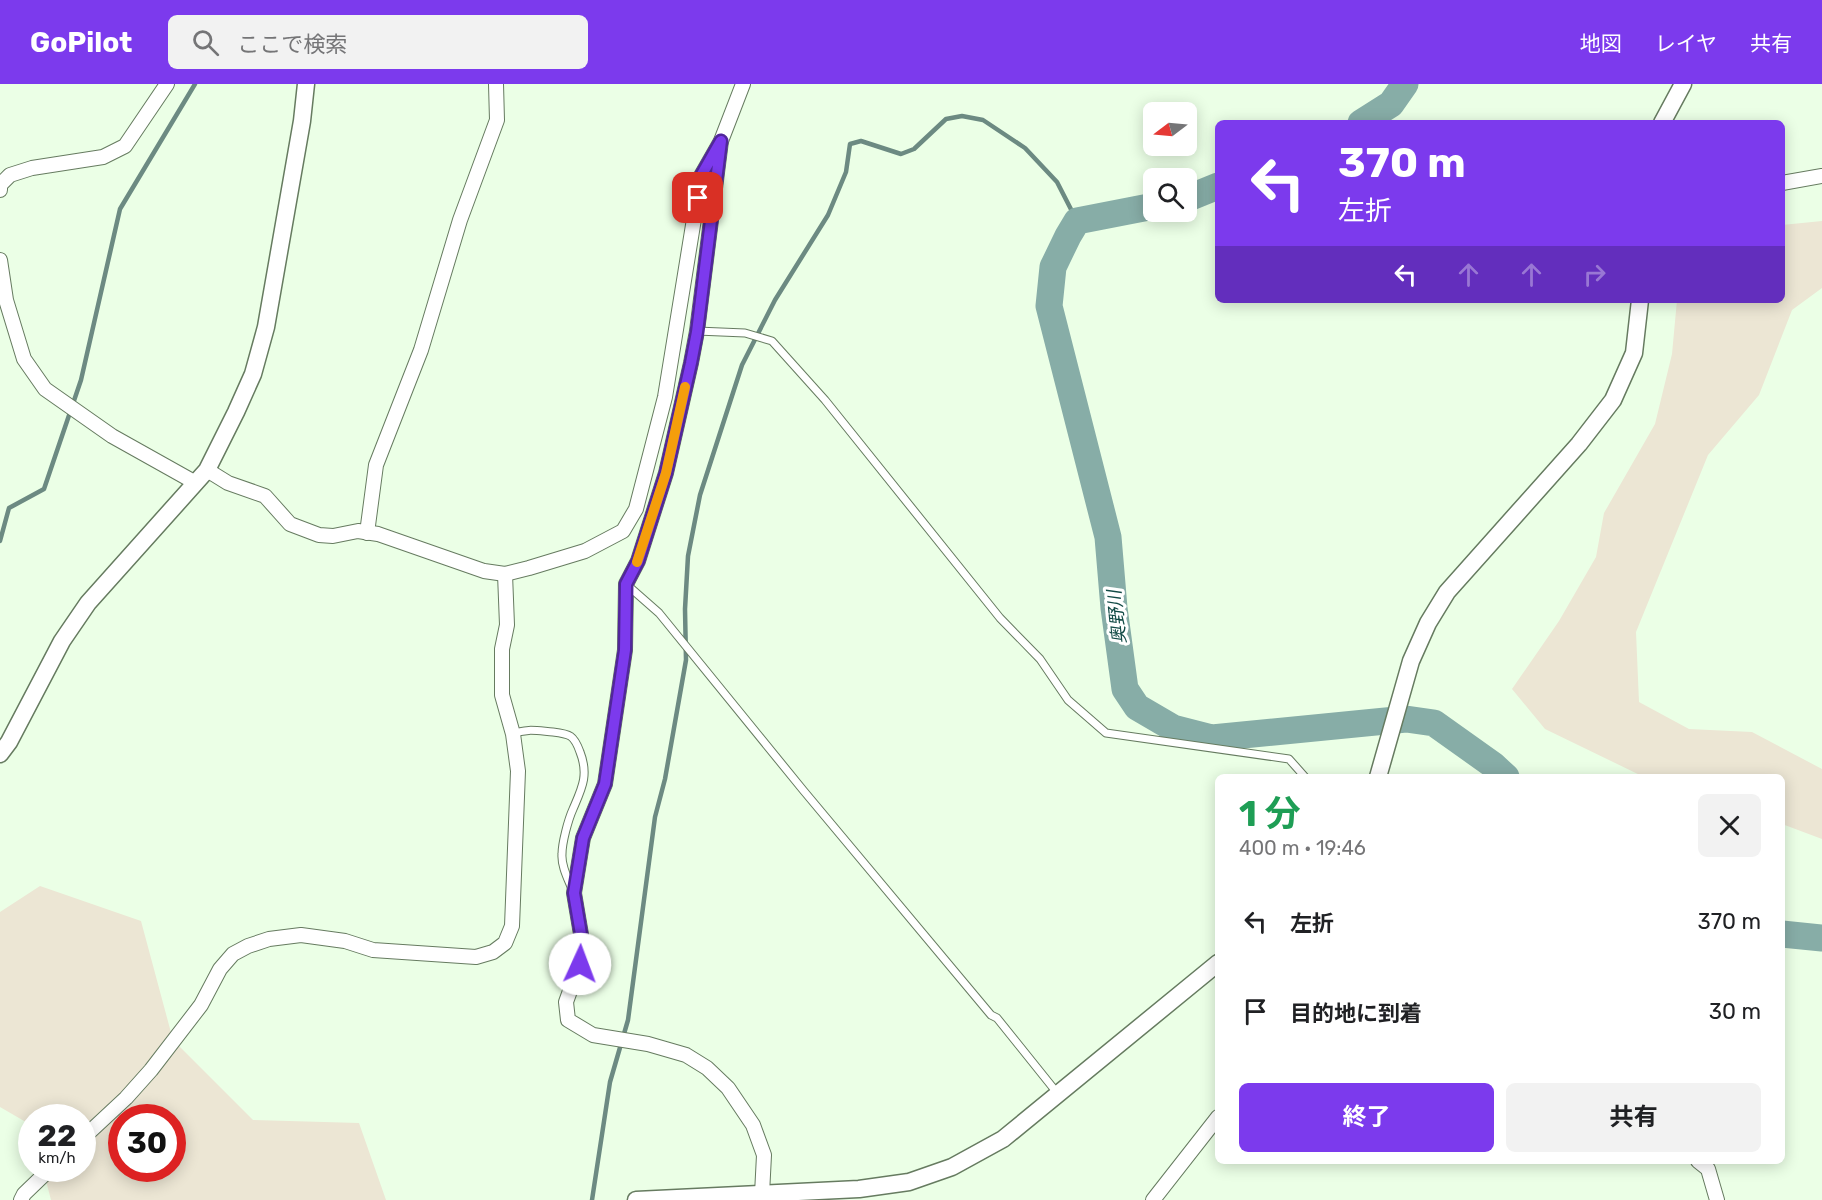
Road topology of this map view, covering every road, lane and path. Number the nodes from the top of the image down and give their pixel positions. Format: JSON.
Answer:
{"nodes":[{"id":1,"x":166,"y":84,"type":"edge"},
{"id":2,"x":306,"y":84,"type":"edge"},
{"id":3,"x":496,"y":84,"type":"edge"},
{"id":4,"x":743,"y":84,"type":"edge"},
{"id":5,"x":1683,"y":84,"type":"edge"},
{"id":6,"x":1664,"y":120,"type":"edge"},
{"id":7,"x":721,"y":141,"type":"junction"},
{"id":8,"x":1822,"y":176,"type":"edge"},
{"id":9,"x":1785,"y":182,"type":"edge"},
{"id":10,"x":0,"y":190,"type":"edge"},
{"id":11,"x":0,"y":260,"type":"edge"},
{"id":12,"x":1640,"y":303,"type":"edge"},
{"id":13,"x":697,"y":332,"type":"junction"},
{"id":14,"x":207,"y":470,"type":"junction"},
{"id":15,"x":195,"y":483,"type":"junction"},
{"id":16,"x":367,"y":532,"type":"junction"},
{"id":17,"x":505,"y":574,"type":"junction"},
{"id":18,"x":626,"y":584,"type":"junction"},
{"id":19,"x":513,"y":734,"type":"junction"},
{"id":20,"x":0,"y":754,"type":"edge"},
{"id":21,"x":1302,"y":774,"type":"edge"},
{"id":22,"x":1379,"y":774,"type":"edge"},
{"id":23,"x":574,"y":893,"type":"junction"},
{"id":24,"x":1215,"y":965,"type":"edge"},
{"id":25,"x":1058,"y":1094,"type":"junction"},
{"id":26,"x":1215,"y":1121,"type":"edge"},
{"id":27,"x":96,"y":1126,"type":"edge"},
{"id":28,"x":1702,"y":1164,"type":"edge"},
{"id":29,"x":36,"y":1182,"type":"edge"},
{"id":30,"x":764,"y":1197,"type":"edge"},
{"id":31,"x":712,"y":1198,"type":"edge"},
{"id":32,"x":21,"y":1200,"type":"edge"},
{"id":33,"x":636,"y":1200,"type":"edge"},
{"id":34,"x":1153,"y":1200,"type":"edge"},
{"id":35,"x":1716,"y":1200,"type":"edge"}],
"edges":[{"from":1,"to":10,"type":"street"},
{"from":2,"to":14,"type":"street"},
{"from":3,"to":16,"type":"street"},
{"from":4,"to":7,"type":"street"},
{"from":5,"to":6,"type":"street"},
{"from":7,"to":13,"type":"street"},
{"from":7,"to":17,"type":"street"},
{"from":8,"to":9,"type":"street"},
{"from":11,"to":15,"type":"street"},
{"from":12,"to":22,"type":"street"},
{"from":13,"to":18,"type":"street"},
{"from":13,"to":21,"type":"lane"},
{"from":14,"to":15,"type":"street"},
{"from":14,"to":16,"type":"street"},
{"from":15,"to":20,"type":"street"},
{"from":16,"to":17,"type":"street"},
{"from":17,"to":19,"type":"street"},
{"from":18,"to":23,"type":"street"},
{"from":18,"to":25,"type":"lane"},
{"from":19,"to":23,"type":"lane"},
{"from":19,"to":27,"type":"street"},
{"from":23,"to":30,"type":"street"},
{"from":24,"to":25,"type":"street"},
{"from":25,"to":30,"type":"street"},
{"from":26,"to":34,"type":"street"},
{"from":28,"to":35,"type":"street"},
{"from":29,"to":32,"type":"street"},
{"from":30,"to":31,"type":"street"},
{"from":31,"to":33,"type":"street"}]}
